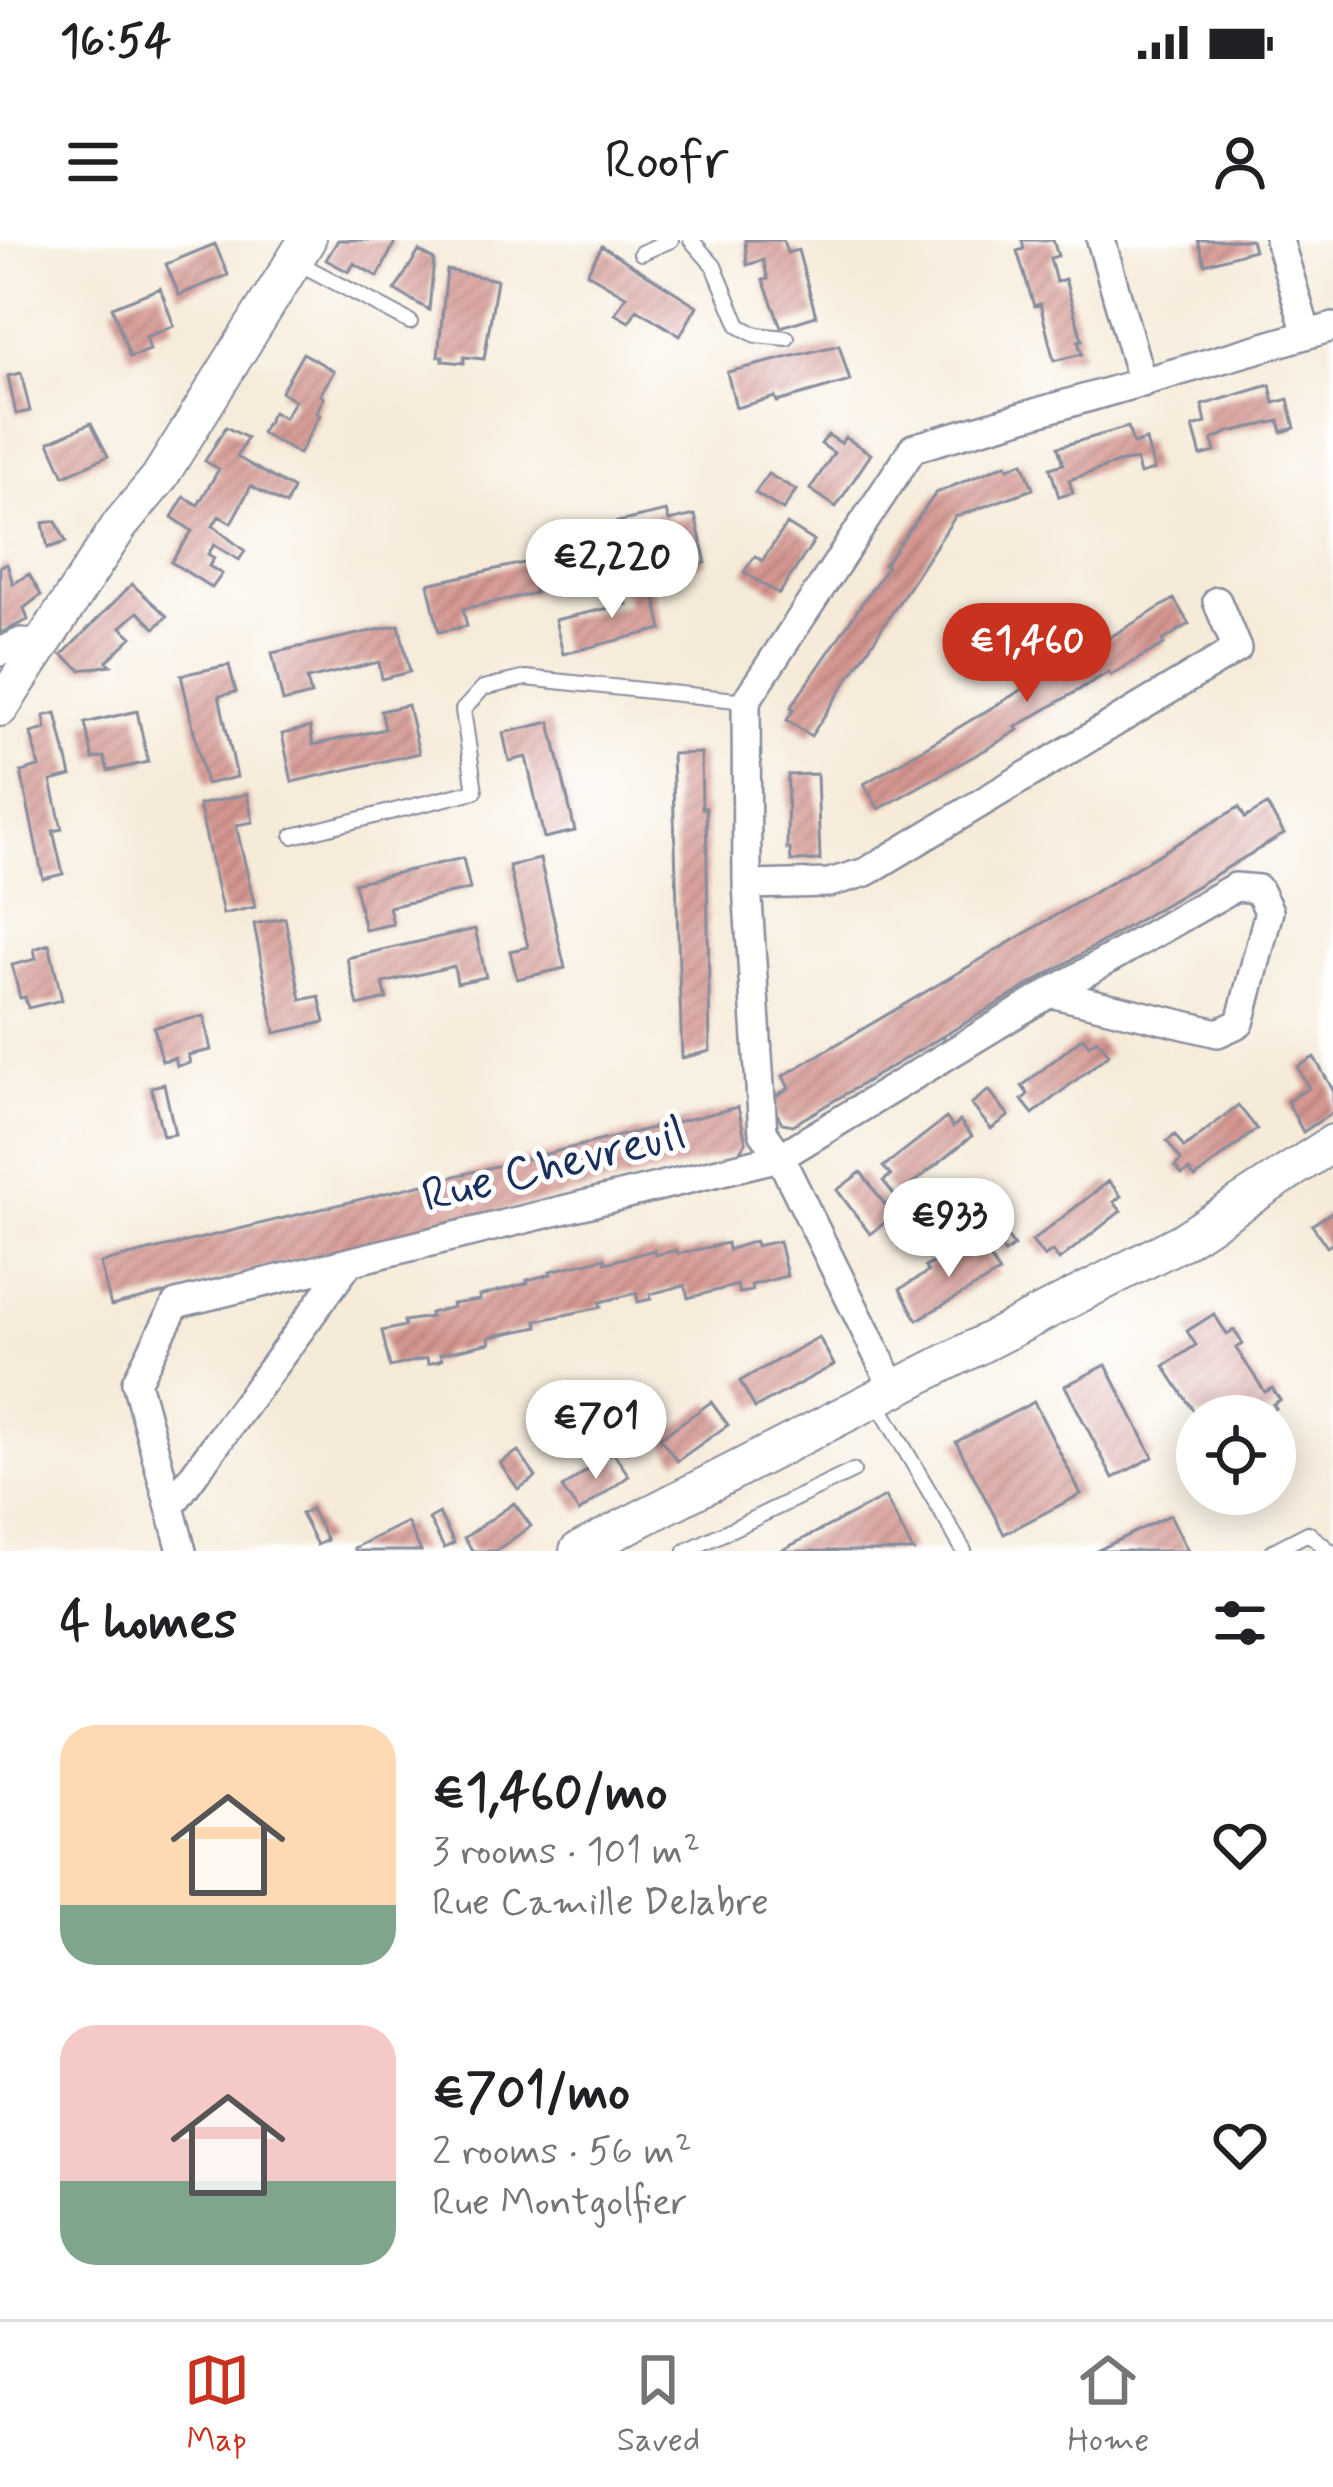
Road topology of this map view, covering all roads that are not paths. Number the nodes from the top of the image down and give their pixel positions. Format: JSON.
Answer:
{"nodes":[{"id":1,"x":671,"y":240,"type":"edge"},
{"id":2,"x":691,"y":240,"type":"edge"},
{"id":3,"x":1101,"y":240,"type":"edge"},
{"id":4,"x":1279,"y":240,"type":"edge"},
{"id":5,"x":301,"y":250,"type":"edge"},
{"id":6,"x":641,"y":254,"type":"dead end"},
{"id":7,"x":410,"y":322,"type":"dead end"},
{"id":8,"x":1320,"y":331,"type":"edge"},
{"id":9,"x":787,"y":338,"type":"dead end"},
{"id":10,"x":1142,"y":383,"type":"junction"},
{"id":11,"x":1216,"y":601,"type":"dead end"},
{"id":12,"x":42,"y":646,"type":"junction"},
{"id":13,"x":0,"y":652,"type":"edge"},
{"id":14,"x":746,"y":701,"type":"junction"},
{"id":15,"x":0,"y":708,"type":"edge"},
{"id":16,"x":293,"y":836,"type":"dead end"},
{"id":17,"x":747,"y":885,"type":"junction"},
{"id":18,"x":1050,"y":993,"type":"junction"},
{"id":19,"x":1333,"y":1143,"type":"edge"},
{"id":20,"x":780,"y":1157,"type":"junction"},
{"id":21,"x":349,"y":1263,"type":"junction"},
{"id":22,"x":884,"y":1392,"type":"junction"},
{"id":23,"x":853,"y":1471,"type":"dead end"},
{"id":24,"x":170,"y":1507,"type":"junction"},
{"id":25,"x":182,"y":1551,"type":"edge"},
{"id":26,"x":578,"y":1551,"type":"edge"},
{"id":27,"x":686,"y":1551,"type":"edge"},
{"id":28,"x":964,"y":1551,"type":"edge"},
{"id":29,"x":1273,"y":1551,"type":"edge"},
{"id":30,"x":1330,"y":1551,"type":"edge"}],
"edges":[{"from":1,"to":6,"type":"lane"},
{"from":2,"to":9,"type":"lane"},
{"from":3,"to":10,"type":"street"},
{"from":4,"to":8,"type":"street"},
{"from":5,"to":7,"type":"lane"},
{"from":5,"to":12,"type":"street"},
{"from":8,"to":10,"type":"street"},
{"from":10,"to":14,"type":"street"},
{"from":11,"to":17,"type":"street"},
{"from":12,"to":13,"type":"street"},
{"from":12,"to":15,"type":"street"},
{"from":14,"to":16,"type":"lane"},
{"from":14,"to":17,"type":"street"},
{"from":17,"to":20,"type":"street"},
{"from":18,"to":18,"type":"street","name":"Rue Chevreuil"},
{"from":18,"to":20,"type":"street","name":"Rue Chevreuil"},
{"from":19,"to":22,"type":"street"},
{"from":20,"to":21,"type":"street","name":"Rue Chevreuil"},
{"from":20,"to":22,"type":"street"},
{"from":21,"to":24,"type":"street"},
{"from":21,"to":24,"type":"street","name":"Rue Chevreuil"},
{"from":22,"to":26,"type":"street"},
{"from":22,"to":28,"type":"lane"},
{"from":23,"to":27,"type":"lane"},
{"from":24,"to":25,"type":"street","name":"Rue Chevreuil"},
{"from":29,"to":30,"type":"lane"}]}
